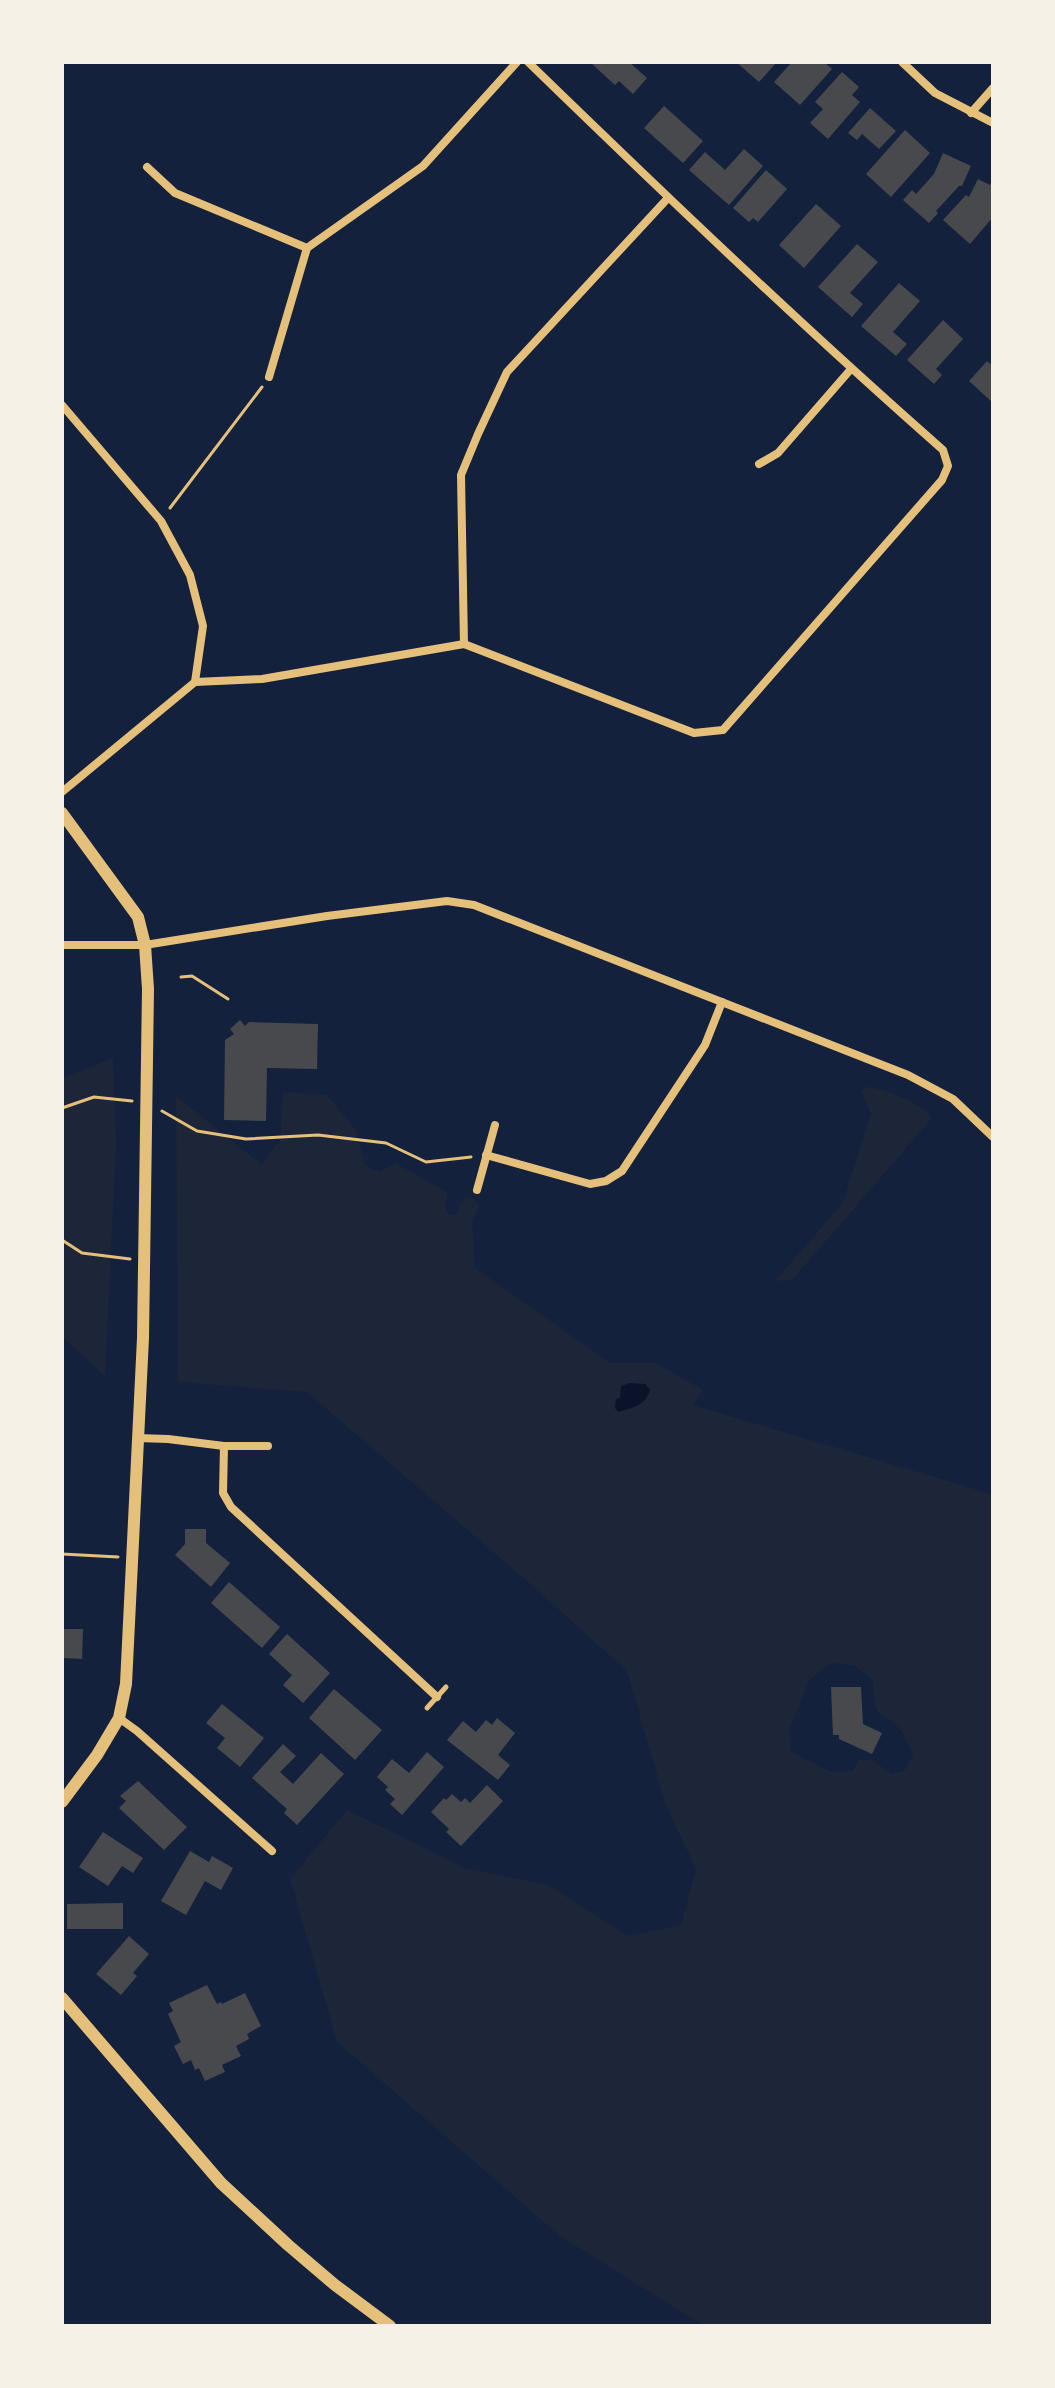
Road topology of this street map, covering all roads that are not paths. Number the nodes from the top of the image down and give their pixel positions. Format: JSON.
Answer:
{"nodes":[{"id":1,"x":517,"y":62,"type":"edge"},
{"id":2,"x":528,"y":62,"type":"edge"},
{"id":3,"x":902,"y":62,"type":"edge"},
{"id":4,"x":993,"y":88,"type":"edge"},
{"id":5,"x":971,"y":113,"type":"junction"},
{"id":6,"x":993,"y":123,"type":"edge"},
{"id":7,"x":147,"y":167,"type":"dead end"},
{"id":8,"x":668,"y":198,"type":"junction"},
{"id":9,"x":307,"y":248,"type":"junction"},
{"id":10,"x":851,"y":369,"type":"junction"},
{"id":11,"x":269,"y":377,"type":"road end"},
{"id":12,"x":62,"y":405,"type":"edge"},
{"id":13,"x":759,"y":464,"type":"dead end"},
{"id":14,"x":464,"y":644,"type":"junction"},
{"id":15,"x":195,"y":682,"type":"junction"},
{"id":16,"x":62,"y":792,"type":"edge"},
{"id":17,"x":62,"y":813,"type":"edge"},
{"id":18,"x":62,"y":945,"type":"edge"},
{"id":19,"x":145,"y":945,"type":"junction"},
{"id":20,"x":722,"y":1002,"type":"junction"},
{"id":21,"x":495,"y":1125,"type":"dead end"},
{"id":22,"x":993,"y":1137,"type":"edge"},
{"id":23,"x":486,"y":1155,"type":"junction"},
{"id":24,"x":477,"y":1190,"type":"dead end"},
{"id":25,"x":137,"y":1438,"type":"junction"},
{"id":26,"x":224,"y":1446,"type":"junction"},
{"id":27,"x":268,"y":1446,"type":"dead end"},
{"id":28,"x":446,"y":1687,"type":"dead end"},
{"id":29,"x":437,"y":1697,"type":"junction"},
{"id":30,"x":427,"y":1708,"type":"dead end"},
{"id":31,"x":119,"y":1718,"type":"junction"},
{"id":32,"x":62,"y":1802,"type":"edge"},
{"id":33,"x":272,"y":1851,"type":"dead end"},
{"id":34,"x":62,"y":1998,"type":"edge"},
{"id":35,"x":390,"y":2326,"type":"edge"}],
"edges":[{"from":1,"to":9,"type":"street"},
{"from":2,"to":8,"type":"street"},
{"from":3,"to":5,"type":"street"},
{"from":4,"to":5,"type":"street"},
{"from":5,"to":6,"type":"street"},
{"from":7,"to":9,"type":"street"},
{"from":8,"to":10,"type":"street"},
{"from":8,"to":14,"type":"street"},
{"from":9,"to":11,"type":"street"},
{"from":10,"to":13,"type":"street"},
{"from":10,"to":14,"type":"street"},
{"from":12,"to":15,"type":"street"},
{"from":14,"to":15,"type":"street"},
{"from":15,"to":16,"type":"street"},
{"from":17,"to":19,"type":"street"},
{"from":18,"to":19,"type":"street"},
{"from":19,"to":20,"type":"street"},
{"from":19,"to":25,"type":"street"},
{"from":20,"to":22,"type":"street"},
{"from":20,"to":23,"type":"street"},
{"from":21,"to":23,"type":"street"},
{"from":23,"to":24,"type":"street"},
{"from":25,"to":26,"type":"street"},
{"from":25,"to":31,"type":"street"},
{"from":26,"to":27,"type":"street"},
{"from":26,"to":29,"type":"street"},
{"from":28,"to":29,"type":"lane"},
{"from":29,"to":30,"type":"lane"},
{"from":31,"to":32,"type":"street"},
{"from":31,"to":33,"type":"street"},
{"from":34,"to":35,"type":"street"}]}
